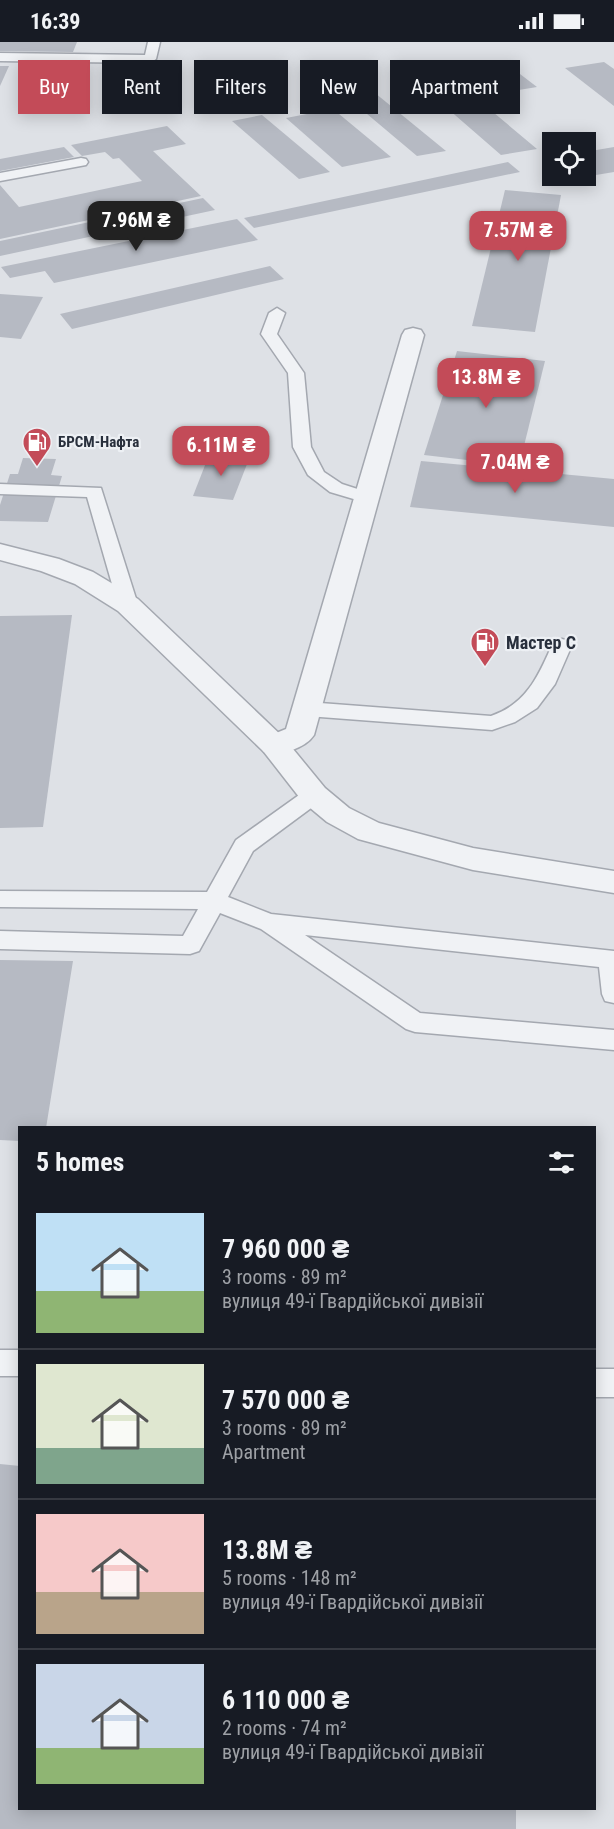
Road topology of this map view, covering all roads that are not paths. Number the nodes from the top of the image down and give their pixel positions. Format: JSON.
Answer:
{"nodes":[{"id":1,"x":154,"y":42,"type":"edge"},
{"id":2,"x":0,"y":57,"type":"edge"},
{"id":3,"x":81,"y":162,"type":"dead end"},
{"id":4,"x":0,"y":177,"type":"edge"},
{"id":5,"x":277,"y":313,"type":"dead end"},
{"id":6,"x":413,"y":335,"type":"dead end"},
{"id":7,"x":0,"y":489,"type":"edge"},
{"id":8,"x":367,"y":498,"type":"junction"},
{"id":9,"x":0,"y":552,"type":"edge"},
{"id":10,"x":128,"y":605,"type":"junction"},
{"id":11,"x":562,"y":645,"type":"dead end"},
{"id":12,"x":307,"y":709,"type":"junction"},
{"id":13,"x":274,"y":745,"type":"junction"},
{"id":14,"x":314,"y":795,"type":"junction"},
{"id":15,"x":614,"y":882,"type":"edge"},
{"id":16,"x":0,"y":899,"type":"edge"},
{"id":17,"x":214,"y":902,"type":"junction"},
{"id":18,"x":269,"y":923,"type":"junction"},
{"id":19,"x":0,"y":940,"type":"edge"},
{"id":20,"x":614,"y":994,"type":"edge"},
{"id":21,"x":614,"y":1040,"type":"edge"},
{"id":22,"x":0,"y":1363,"type":"edge"},
{"id":23,"x":18,"y":1363,"type":"edge"},
{"id":24,"x":596,"y":1383,"type":"edge"},
{"id":25,"x":614,"y":1383,"type":"edge"}],
"edges":[{"from":1,"to":2,"type":"lane"},
{"from":3,"to":4,"type":"lane"},
{"from":5,"to":8,"type":"lane"},
{"from":6,"to":8,"type":"street"},
{"from":7,"to":10,"type":"lane"},
{"from":8,"to":12,"type":"street"},
{"from":9,"to":10,"type":"street"},
{"from":10,"to":13,"type":"street"},
{"from":11,"to":12,"type":"lane"},
{"from":12,"to":13,"type":"street"},
{"from":13,"to":14,"type":"street"},
{"from":14,"to":15,"type":"street"},
{"from":14,"to":17,"type":"lane"},
{"from":16,"to":17,"type":"lane"},
{"from":17,"to":18,"type":"lane"},
{"from":17,"to":19,"type":"lane"},
{"from":18,"to":20,"type":"lane"},
{"from":18,"to":21,"type":"lane"},
{"from":22,"to":23,"type":"lane"},
{"from":24,"to":25,"type":"lane"}]}
